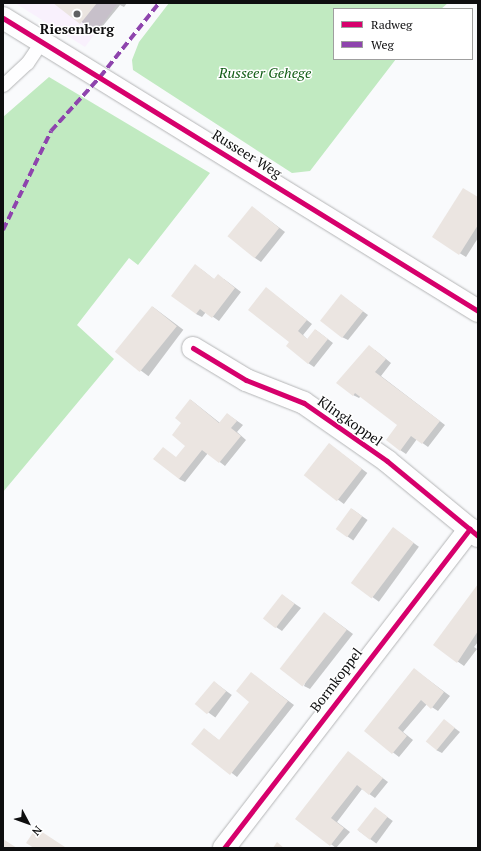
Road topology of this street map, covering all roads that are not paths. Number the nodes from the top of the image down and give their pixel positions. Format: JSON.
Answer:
{"nodes":[{"id":1,"x":3,"y":18,"type":"edge"},
{"id":2,"x":42,"y":41,"type":"junction"},
{"id":3,"x":3,"y":85,"type":"edge"},
{"id":4,"x":478,"y":311,"type":"edge"},
{"id":5,"x":193,"y":348,"type":"dead end"},
{"id":6,"x":474,"y":532,"type":"edge"},
{"id":7,"x":224,"y":848,"type":"edge"}],
"edges":[{"from":1,"to":2,"type":"street","name":"Russeer Weg"},
{"from":2,"to":3,"type":"lane"},
{"from":2,"to":4,"type":"street","name":"Russeer Weg"},
{"from":5,"to":6,"type":"street","name":"Klingkoppel"},
{"from":6,"to":7,"type":"street","name":"Bormkoppel"}]}
